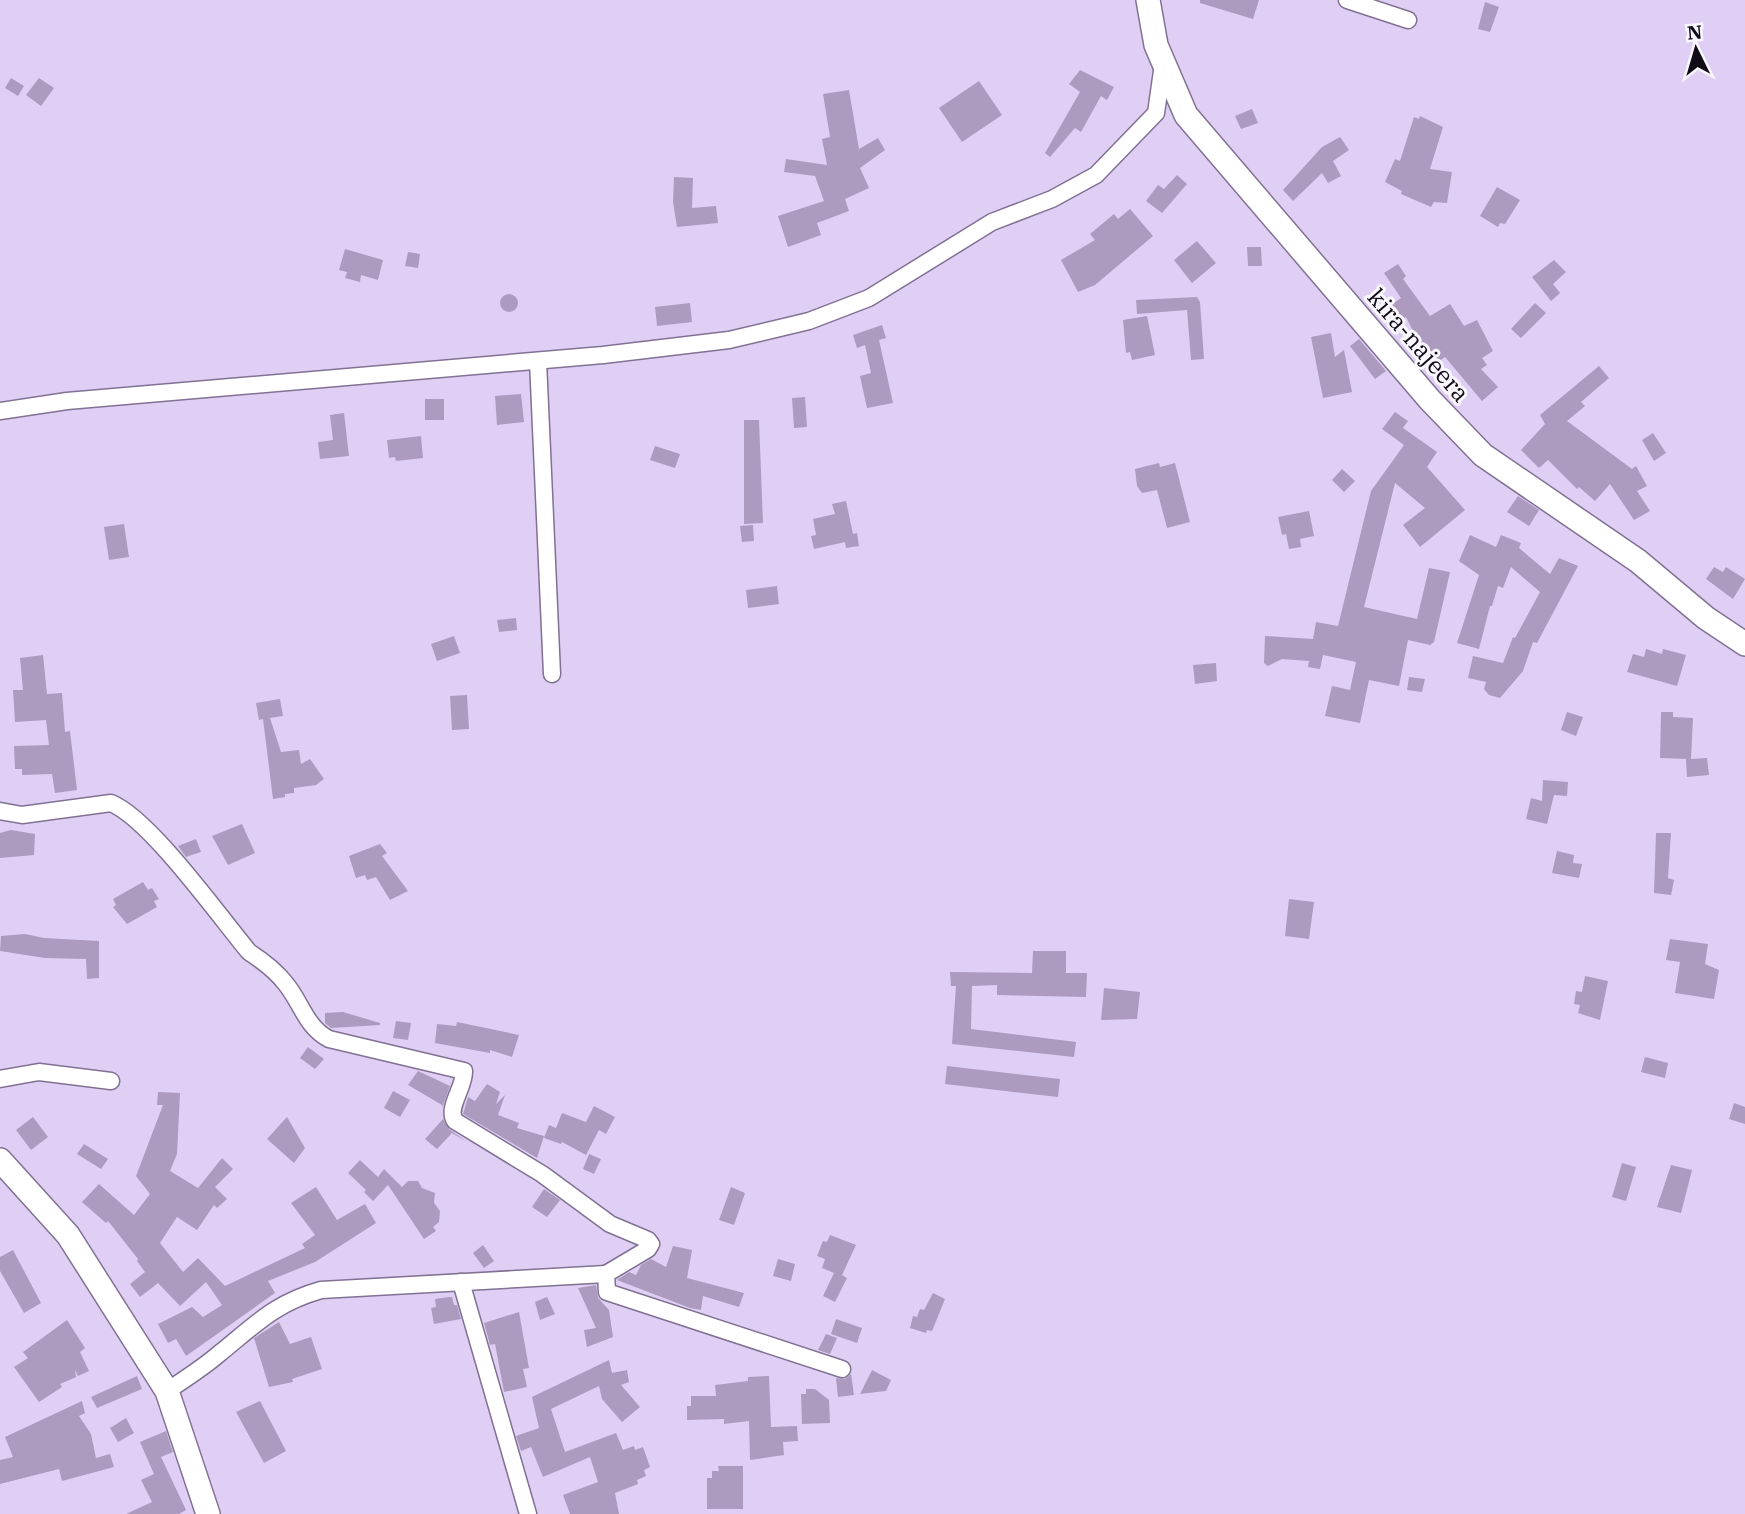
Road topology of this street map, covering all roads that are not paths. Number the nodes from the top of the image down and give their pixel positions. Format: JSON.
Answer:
{"nodes":[{"id":1,"x":1148,"y":0,"type":"edge"},
{"id":2,"x":1347,"y":0,"type":"edge"},
{"id":3,"x":1408,"y":20,"type":"dead end"},
{"id":4,"x":1163,"y":64,"type":"junction"},
{"id":5,"x":1156,"y":113,"type":"junction"},
{"id":6,"x":1186,"y":115,"type":"junction"},
{"id":7,"x":538,"y":361,"type":"junction"},
{"id":8,"x":0,"y":411,"type":"edge"},
{"id":9,"x":1745,"y":643,"type":"edge"},
{"id":10,"x":552,"y":674,"type":"dead end"},
{"id":11,"x":0,"y":811,"type":"edge"},
{"id":12,"x":0,"y":1079,"type":"edge"},
{"id":13,"x":111,"y":1080,"type":"dead end"},
{"id":14,"x":0,"y":1160,"type":"edge"},
{"id":15,"x":606,"y":1274,"type":"junction"},
{"id":16,"x":461,"y":1282,"type":"junction"},
{"id":17,"x":842,"y":1369,"type":"dead end"},
{"id":18,"x":167,"y":1391,"type":"junction"},
{"id":19,"x":208,"y":1514,"type":"edge"},
{"id":20,"x":528,"y":1514,"type":"edge"}],
"edges":[{"from":1,"to":4,"type":"street","name":"kira-najeera"},
{"from":2,"to":3,"type":"street"},
{"from":4,"to":5,"type":"street"},
{"from":4,"to":6,"type":"street","name":"kira-najeera"},
{"from":5,"to":6,"type":"street"},
{"from":5,"to":7,"type":"street"},
{"from":6,"to":9,"type":"street","name":"kira-najeera"},
{"from":7,"to":8,"type":"street"},
{"from":7,"to":10,"type":"street"},
{"from":11,"to":15,"type":"street"},
{"from":12,"to":13,"type":"street"},
{"from":14,"to":18,"type":"street"},
{"from":15,"to":16,"type":"street"},
{"from":15,"to":17,"type":"street"},
{"from":16,"to":18,"type":"street"},
{"from":16,"to":20,"type":"street"},
{"from":18,"to":19,"type":"street"}]}
